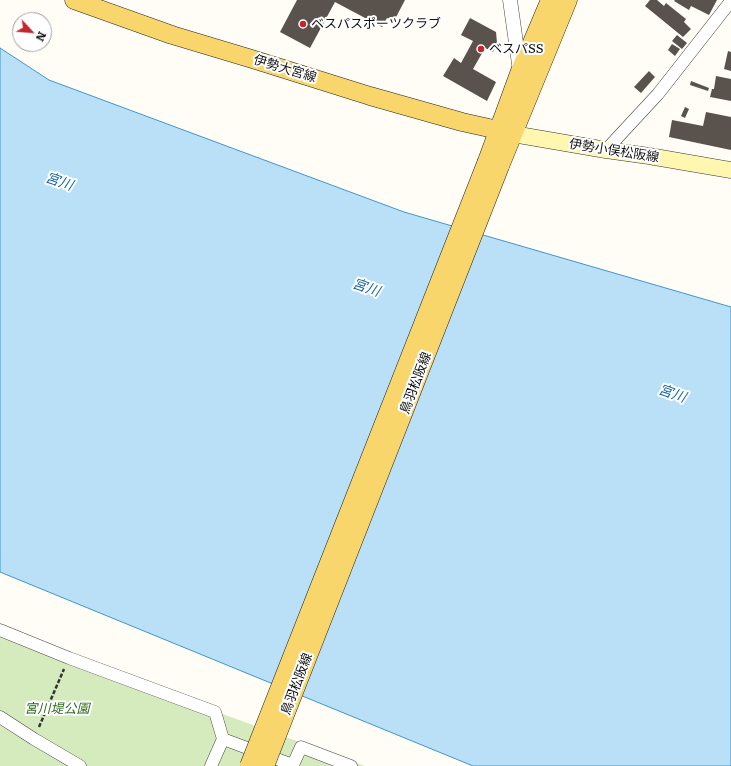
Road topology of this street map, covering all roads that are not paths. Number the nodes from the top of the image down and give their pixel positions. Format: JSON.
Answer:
{"nodes":[{"id":1,"x":74,"y":0,"type":"edge"},
{"id":2,"x":510,"y":0,"type":"edge"},
{"id":3,"x":550,"y":0,"type":"edge"},
{"id":4,"x":568,"y":0,"type":"edge"},
{"id":5,"x":731,"y":1,"type":"edge"},
{"id":6,"x":520,"y":71,"type":"junction"},
{"id":7,"x":505,"y":132,"type":"junction"},
{"id":8,"x":606,"y":150,"type":"junction"},
{"id":9,"x":493,"y":164,"type":"junction"},
{"id":10,"x":731,"y":170,"type":"edge"},
{"id":11,"x":0,"y":630,"type":"edge"},
{"id":12,"x":0,"y":717,"type":"edge"},
{"id":13,"x":223,"y":738,"type":"junction"},
{"id":14,"x":80,"y":766,"type":"edge"},
{"id":15,"x":211,"y":766,"type":"edge"},
{"id":16,"x":249,"y":766,"type":"edge"},
{"id":17,"x":265,"y":766,"type":"edge"},
{"id":18,"x":351,"y":766,"type":"edge"}],
"edges":[{"from":1,"to":7,"type":"main road","name":"伊勢大宮線"},
{"from":2,"to":6,"type":"street"},
{"from":3,"to":6,"type":"main road","name":"鳥羽松阪線"},
{"from":4,"to":7,"type":"main road","name":"鳥羽松阪線"},
{"from":5,"to":8,"type":"street"},
{"from":6,"to":7,"type":"main road","name":"鳥羽松阪線"},
{"from":7,"to":8,"type":"main road","name":"伊勢小俣松阪線"},
{"from":7,"to":9,"type":"main road","name":"鳥羽松阪線"},
{"from":8,"to":10,"type":"main road","name":"伊勢小俣松阪線"},
{"from":9,"to":16,"type":"main road","name":"鳥羽松阪線","bridge":true},
{"from":9,"to":17,"type":"main road","name":"鳥羽松阪線","bridge":true},
{"from":11,"to":13,"type":"street"},
{"from":12,"to":14,"type":"street"},
{"from":13,"to":15,"type":"street"},
{"from":13,"to":18,"type":"street"}]}
